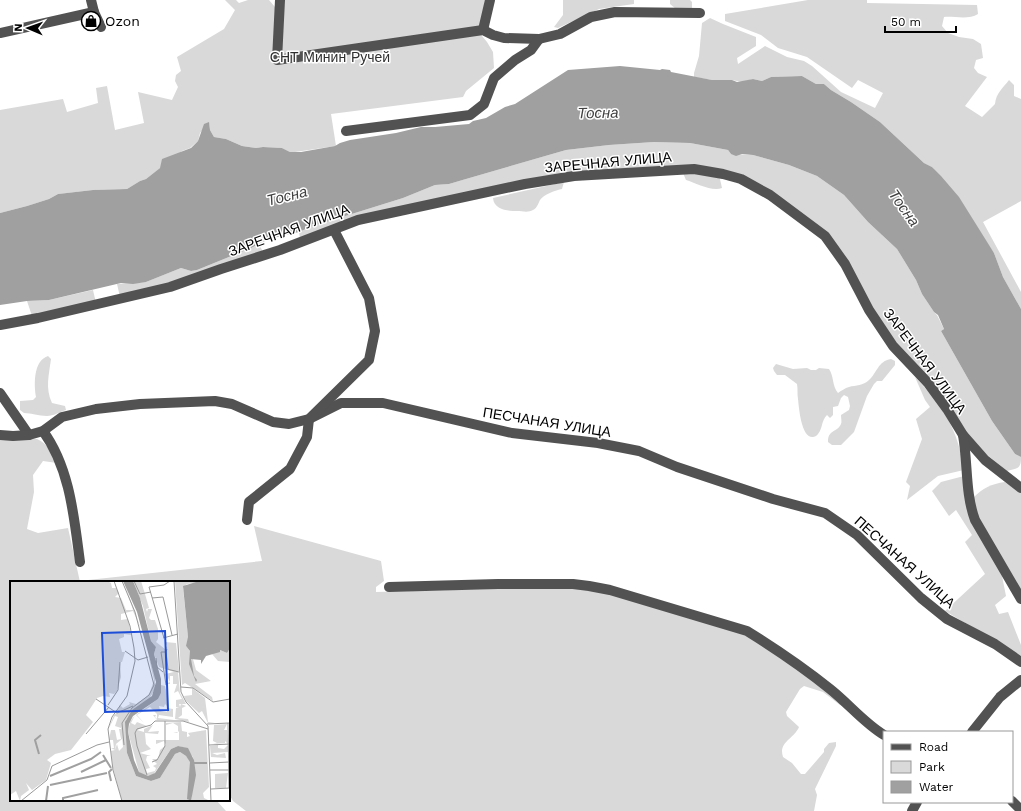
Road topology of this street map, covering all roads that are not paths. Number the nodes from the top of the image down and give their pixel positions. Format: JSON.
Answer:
{"nodes":[{"id":1,"x":91,"y":0,"type":"edge"},
{"id":2,"x":280,"y":0,"type":"edge"},
{"id":3,"x":490,"y":0,"type":"edge"},
{"id":4,"x":94,"y":12,"type":"junction"},
{"id":5,"x":700,"y":13,"type":"dead end"},
{"id":6,"x":101,"y":27,"type":"dead end"},
{"id":7,"x":483,"y":30,"type":"junction"},
{"id":8,"x":0,"y":33,"type":"edge"},
{"id":9,"x":539,"y":39,"type":"junction"},
{"id":10,"x":346,"y":130,"type":"dead end"},
{"id":11,"x":334,"y":230,"type":"junction"},
{"id":12,"x":0,"y":325,"type":"edge"},
{"id":13,"x":0,"y":393,"type":"edge"},
{"id":14,"x":309,"y":418,"type":"junction"},
{"id":15,"x":43,"y":431,"type":"junction"},
{"id":16,"x":0,"y":435,"type":"edge"},
{"id":17,"x":29,"y":435,"type":"junction"},
{"id":18,"x":963,"y":435,"type":"junction"},
{"id":19,"x":1021,"y":488,"type":"edge"},
{"id":20,"x":247,"y":520,"type":"dead end"},
{"id":21,"x":80,"y":562,"type":"dead end"},
{"id":22,"x":389,"y":587,"type":"dead end"},
{"id":23,"x":1021,"y":599,"type":"edge"},
{"id":24,"x":1021,"y":662,"type":"edge"},
{"id":25,"x":1021,"y":680,"type":"edge"},
{"id":26,"x":973,"y":731,"type":"edge"},
{"id":27,"x":883,"y":734,"type":"edge"},
{"id":28,"x":1013,"y":802,"type":"edge"},
{"id":29,"x":1021,"y":810,"type":"edge"}],
"edges":[{"from":1,"to":4,"type":"street"},
{"from":2,"to":7,"type":"street"},
{"from":3,"to":7,"type":"street"},
{"from":4,"to":6,"type":"street"},
{"from":4,"to":8,"type":"street"},
{"from":5,"to":9,"type":"street"},
{"from":7,"to":9,"type":"street"},
{"from":9,"to":10,"type":"street"},
{"from":11,"to":12,"type":"street","name":"ЗАРЕЧНАЯ УЛИЦА"},
{"from":11,"to":14,"type":"street"},
{"from":11,"to":18,"type":"street","name":"ЗАРЕЧНАЯ УЛИЦА"},
{"from":13,"to":17,"type":"street"},
{"from":14,"to":15,"type":"street","name":"ПЕСЧАНАЯ УЛИЦА"},
{"from":14,"to":20,"type":"street"},
{"from":14,"to":24,"type":"street","name":"ПЕСЧАНАЯ УЛИЦА"},
{"from":15,"to":17,"type":"street","name":"ПЕСЧАНАЯ УЛИЦА"},
{"from":15,"to":21,"type":"street"},
{"from":16,"to":17,"type":"street","name":"ПЕСЧАНАЯ УЛИЦА"},
{"from":18,"to":19,"type":"street","name":"ЗАРЕЧНАЯ УЛИЦА"},
{"from":18,"to":23,"type":"street"},
{"from":22,"to":27,"type":"street"},
{"from":25,"to":26,"type":"street"},
{"from":28,"to":29,"type":"street"}]}
